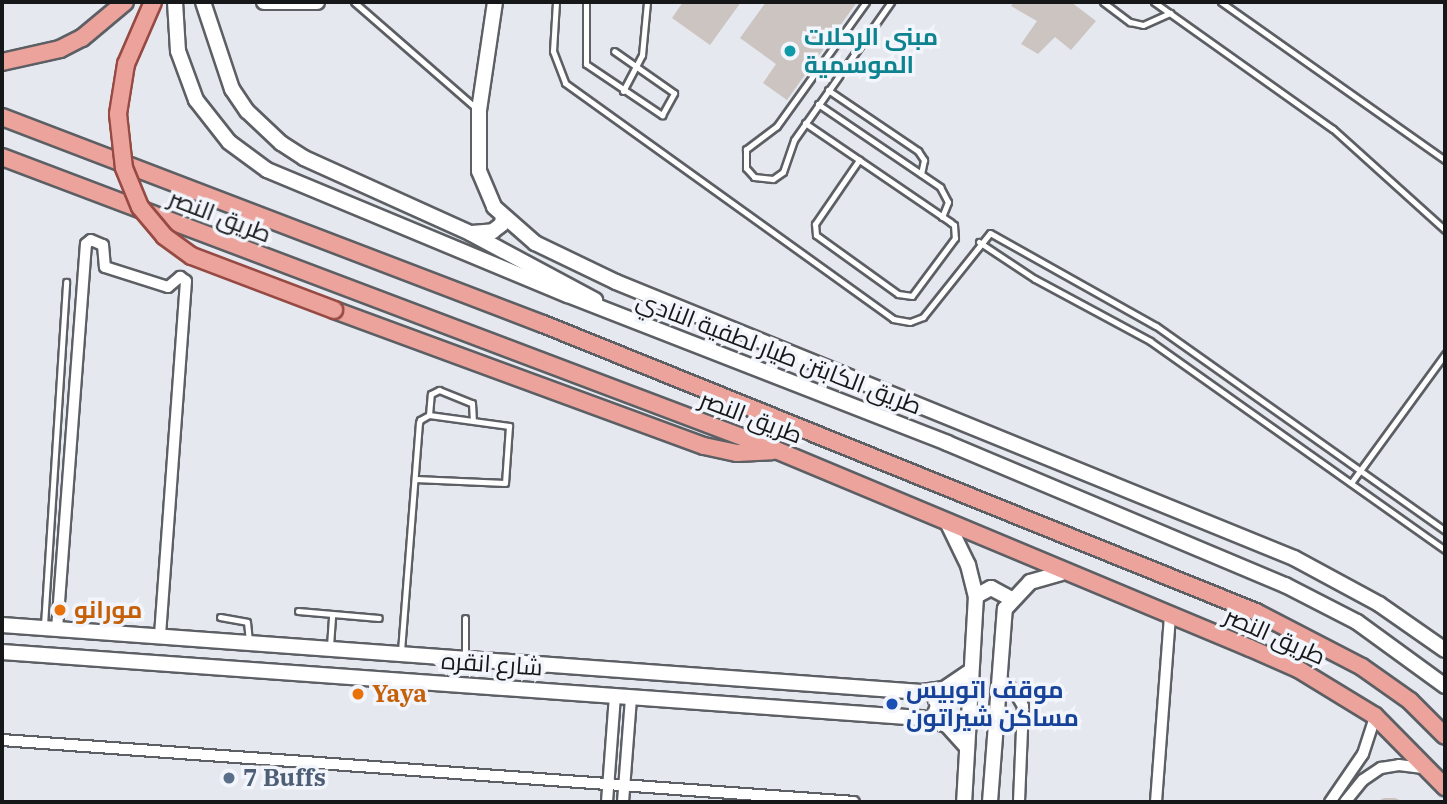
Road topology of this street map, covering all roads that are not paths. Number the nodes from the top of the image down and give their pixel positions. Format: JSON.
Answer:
{"nodes":[{"id":1,"x":125,"y":2,"type":"edge"},
{"id":2,"x":153,"y":2,"type":"edge"},
{"id":3,"x":175,"y":2,"type":"edge"},
{"id":4,"x":203,"y":2,"type":"edge"},
{"id":5,"x":264,"y":2,"type":"edge"},
{"id":6,"x":317,"y":2,"type":"edge"},
{"id":7,"x":354,"y":2,"type":"edge"},
{"id":8,"x":495,"y":2,"type":"edge"},
{"id":9,"x":556,"y":2,"type":"edge"},
{"id":10,"x":586,"y":2,"type":"edge"},
{"id":11,"x":647,"y":2,"type":"edge"},
{"id":12,"x":866,"y":2,"type":"edge"},
{"id":13,"x":891,"y":2,"type":"edge"},
{"id":14,"x":1103,"y":2,"type":"edge"},
{"id":15,"x":1154,"y":2,"type":"edge"},
{"id":16,"x":1222,"y":2,"type":"edge"},
{"id":17,"x":1170,"y":13,"type":"junction"},
{"id":18,"x":614,"y":51,"type":"dead end"},
{"id":19,"x":2,"y":62,"type":"edge"},
{"id":20,"x":637,"y":67,"type":"junction"},
{"id":21,"x":828,"y":90,"type":"junction"},
{"id":22,"x":623,"y":91,"type":"junction"},
{"id":23,"x":818,"y":104,"type":"junction"},
{"id":24,"x":479,"y":110,"type":"junction"},
{"id":25,"x":865,"y":115,"type":"junction"},
{"id":26,"x":2,"y":117,"type":"edge"},
{"id":27,"x":805,"y":123,"type":"junction"},
{"id":28,"x":855,"y":129,"type":"junction"},
{"id":29,"x":2,"y":158,"type":"edge"},
{"id":30,"x":859,"y":160,"type":"junction"},
{"id":31,"x":1445,"y":160,"type":"edge"},
{"id":32,"x":921,"y":174,"type":"junction"},
{"id":33,"x":503,"y":216,"type":"junction"},
{"id":34,"x":942,"y":217,"type":"junction"},
{"id":35,"x":1445,"y":230,"type":"edge"},
{"id":36,"x":470,"y":233,"type":"junction"},
{"id":37,"x":979,"y":242,"type":"junction"},
{"id":38,"x":66,"y":282,"type":"dead end"},
{"id":39,"x":603,"y":308,"type":"junction"},
{"id":40,"x":1445,"y":354,"type":"edge"},
{"id":41,"x":429,"y":415,"type":"junction"},
{"id":42,"x":473,"y":419,"type":"junction"},
{"id":43,"x":776,"y":450,"type":"junction"},
{"id":44,"x":1362,"y":470,"type":"junction"},
{"id":45,"x":415,"y":479,"type":"junction"},
{"id":46,"x":1351,"y":483,"type":"junction"},
{"id":47,"x":948,"y":524,"type":"junction"},
{"id":48,"x":1445,"y":531,"type":"edge"},
{"id":49,"x":1445,"y":550,"type":"edge"},
{"id":50,"x":1061,"y":573,"type":"junction"},
{"id":51,"x":976,"y":596,"type":"junction"},
{"id":52,"x":1010,"y":598,"type":"junction"},
{"id":53,"x":298,"y":611,"type":"dead end"},
{"id":54,"x":331,"y":614,"type":"junction"},
{"id":55,"x":219,"y":617,"type":"dead end"},
{"id":56,"x":1170,"y":617,"type":"junction"},
{"id":57,"x":379,"y":618,"type":"dead end"},
{"id":58,"x":465,"y":618,"type":"dead end"},
{"id":59,"x":2,"y":625,"type":"edge"},
{"id":60,"x":51,"y":629,"type":"junction"},
{"id":61,"x":160,"y":637,"type":"junction"},
{"id":62,"x":249,"y":643,"type":"junction"},
{"id":63,"x":330,"y":649,"type":"junction"},
{"id":64,"x":1445,"y":650,"type":"edge"},
{"id":65,"x":2,"y":652,"type":"edge"},
{"id":66,"x":401,"y":654,"type":"junction"},
{"id":67,"x":465,"y":659,"type":"junction"},
{"id":68,"x":971,"y":671,"type":"junction"},
{"id":69,"x":998,"y":679,"type":"junction"},
{"id":70,"x":1445,"y":686,"type":"edge"},
{"id":71,"x":933,"y":691,"type":"junction"},
{"id":72,"x":615,"y":696,"type":"junction"},
{"id":73,"x":631,"y":697,"type":"junction"},
{"id":74,"x":1375,"y":716,"type":"junction"},
{"id":75,"x":933,"y":719,"type":"junction"},
{"id":76,"x":1445,"y":736,"type":"edge"},
{"id":77,"x":2,"y":740,"type":"edge"},
{"id":78,"x":967,"y":747,"type":"junction"},
{"id":79,"x":1429,"y":769,"type":"junction"},
{"id":80,"x":608,"y":786,"type":"junction"},
{"id":81,"x":625,"y":787,"type":"junction"},
{"id":82,"x":1445,"y":787,"type":"edge"},
{"id":83,"x":607,"y":802,"type":"edge"},
{"id":84,"x":623,"y":802,"type":"edge"},
{"id":85,"x":854,"y":802,"type":"edge"},
{"id":86,"x":964,"y":802,"type":"edge"},
{"id":87,"x":990,"y":802,"type":"edge"},
{"id":88,"x":1019,"y":802,"type":"edge"},
{"id":89,"x":1156,"y":802,"type":"edge"},
{"id":90,"x":1330,"y":802,"type":"edge"},
{"id":91,"x":1345,"y":802,"type":"edge"}],
"edges":[{"from":1,"to":19,"type":"main road"},
{"from":2,"to":43,"type":"main road","bridge":true},
{"from":3,"to":39,"type":"main road","name":"طريق الكابتن طيار لطفية النادي"},
{"from":4,"to":36,"type":"main road"},
{"from":5,"to":6,"type":"main road"},
{"from":7,"to":24,"type":"lane"},
{"from":8,"to":24,"type":"main road","name":"طريق الكابتن طيار لطفية النادي"},
{"from":9,"to":37,"type":"lane"},
{"from":10,"to":22,"type":"lane"},
{"from":11,"to":20,"type":"lane"},
{"from":12,"to":27,"type":"lane"},
{"from":13,"to":21,"type":"lane"},
{"from":14,"to":17,"type":"lane"},
{"from":15,"to":17,"type":"lane"},
{"from":16,"to":31,"type":"lane"},
{"from":17,"to":35,"type":"lane"},
{"from":18,"to":20,"type":"lane"},
{"from":20,"to":22,"type":"lane"},
{"from":20,"to":22,"type":"lane"},
{"from":21,"to":23,"type":"lane"},
{"from":21,"to":25,"type":"lane"},
{"from":23,"to":27,"type":"lane"},
{"from":23,"to":28,"type":"lane"},
{"from":24,"to":33,"type":"main road","name":"طريق الكابتن طيار لطفية النادي"},
{"from":25,"to":28,"type":"lane"},
{"from":25,"to":32,"type":"lane"},
{"from":26,"to":76,"type":"main road","name":"طريق النصر"},
{"from":27,"to":30,"type":"lane"},
{"from":28,"to":32,"type":"lane"},
{"from":29,"to":43,"type":"main road","name":"طريق النصر"},
{"from":30,"to":34,"type":"lane"},
{"from":30,"to":34,"type":"lane"},
{"from":32,"to":34,"type":"lane"},
{"from":33,"to":36,"type":"main road"},
{"from":33,"to":64,"type":"main road","name":"طريق الكابتن طيار لطفية النادي"},
{"from":36,"to":39,"type":"main road"},
{"from":37,"to":44,"type":"lane"},
{"from":37,"to":46,"type":"lane"},
{"from":38,"to":60,"type":"lane"},
{"from":39,"to":70,"type":"main road","name":"طريق الكابتن طيار لطفية النادي"},
{"from":40,"to":44,"type":"lane"},
{"from":41,"to":42,"type":"lane"},
{"from":41,"to":42,"type":"lane"},
{"from":41,"to":45,"type":"lane"},
{"from":42,"to":45,"type":"lane"},
{"from":43,"to":47,"type":"main road","name":"طريق النصر"},
{"from":44,"to":46,"type":"lane"},
{"from":44,"to":48,"type":"lane"},
{"from":45,"to":66,"type":"lane"},
{"from":46,"to":49,"type":"lane"},
{"from":47,"to":50,"type":"main road","name":"طريق النصر"},
{"from":47,"to":51,"type":"main road"},
{"from":50,"to":52,"type":"main road"},
{"from":50,"to":56,"type":"main road","name":"طريق النصر"},
{"from":51,"to":52,"type":"main road"},
{"from":51,"to":68,"type":"main road"},
{"from":52,"to":69,"type":"main road"},
{"from":53,"to":54,"type":"lane"},
{"from":54,"to":57,"type":"lane"},
{"from":54,"to":63,"type":"lane"},
{"from":55,"to":62,"type":"lane"},
{"from":56,"to":74,"type":"main road","name":"طريق النصر"},
{"from":56,"to":89,"type":"street"},
{"from":58,"to":67,"type":"lane"},
{"from":59,"to":60,"type":"main road","name":"شارع انقره"},
{"from":60,"to":61,"type":"main road","name":"شارع انقره"},
{"from":60,"to":61,"type":"street"},
{"from":61,"to":62,"type":"main road","name":"شارع انقره"},
{"from":62,"to":63,"type":"main road","name":"شارع انقره"},
{"from":63,"to":66,"type":"main road","name":"شارع انقره"},
{"from":65,"to":72,"type":"main road","name":"شارع انقره"},
{"from":66,"to":67,"type":"main road","name":"شارع انقره"},
{"from":67,"to":71,"type":"main road","name":"شارع انقره"},
{"from":68,"to":71,"type":"main road","name":"شارع انقره"},
{"from":68,"to":78,"type":"main road"},
{"from":69,"to":87,"type":"main road"},
{"from":69,"to":88,"type":"street"},
{"from":71,"to":75,"type":"main road"},
{"from":72,"to":73,"type":"main road","name":"شارع انقره"},
{"from":72,"to":80,"type":"street"},
{"from":73,"to":75,"type":"main road","name":"شارع انقره"},
{"from":73,"to":81,"type":"street"},
{"from":74,"to":79,"type":"main road","name":"طريق النصر"},
{"from":74,"to":90,"type":"street"},
{"from":75,"to":78,"type":"main road"},
{"from":77,"to":80,"type":"street"},
{"from":78,"to":86,"type":"main road"},
{"from":79,"to":82,"type":"main road","name":"طريق النصر"},
{"from":79,"to":91,"type":"street"},
{"from":80,"to":81,"type":"street"},
{"from":80,"to":83,"type":"street"},
{"from":81,"to":84,"type":"street"},
{"from":81,"to":85,"type":"street"}]}
